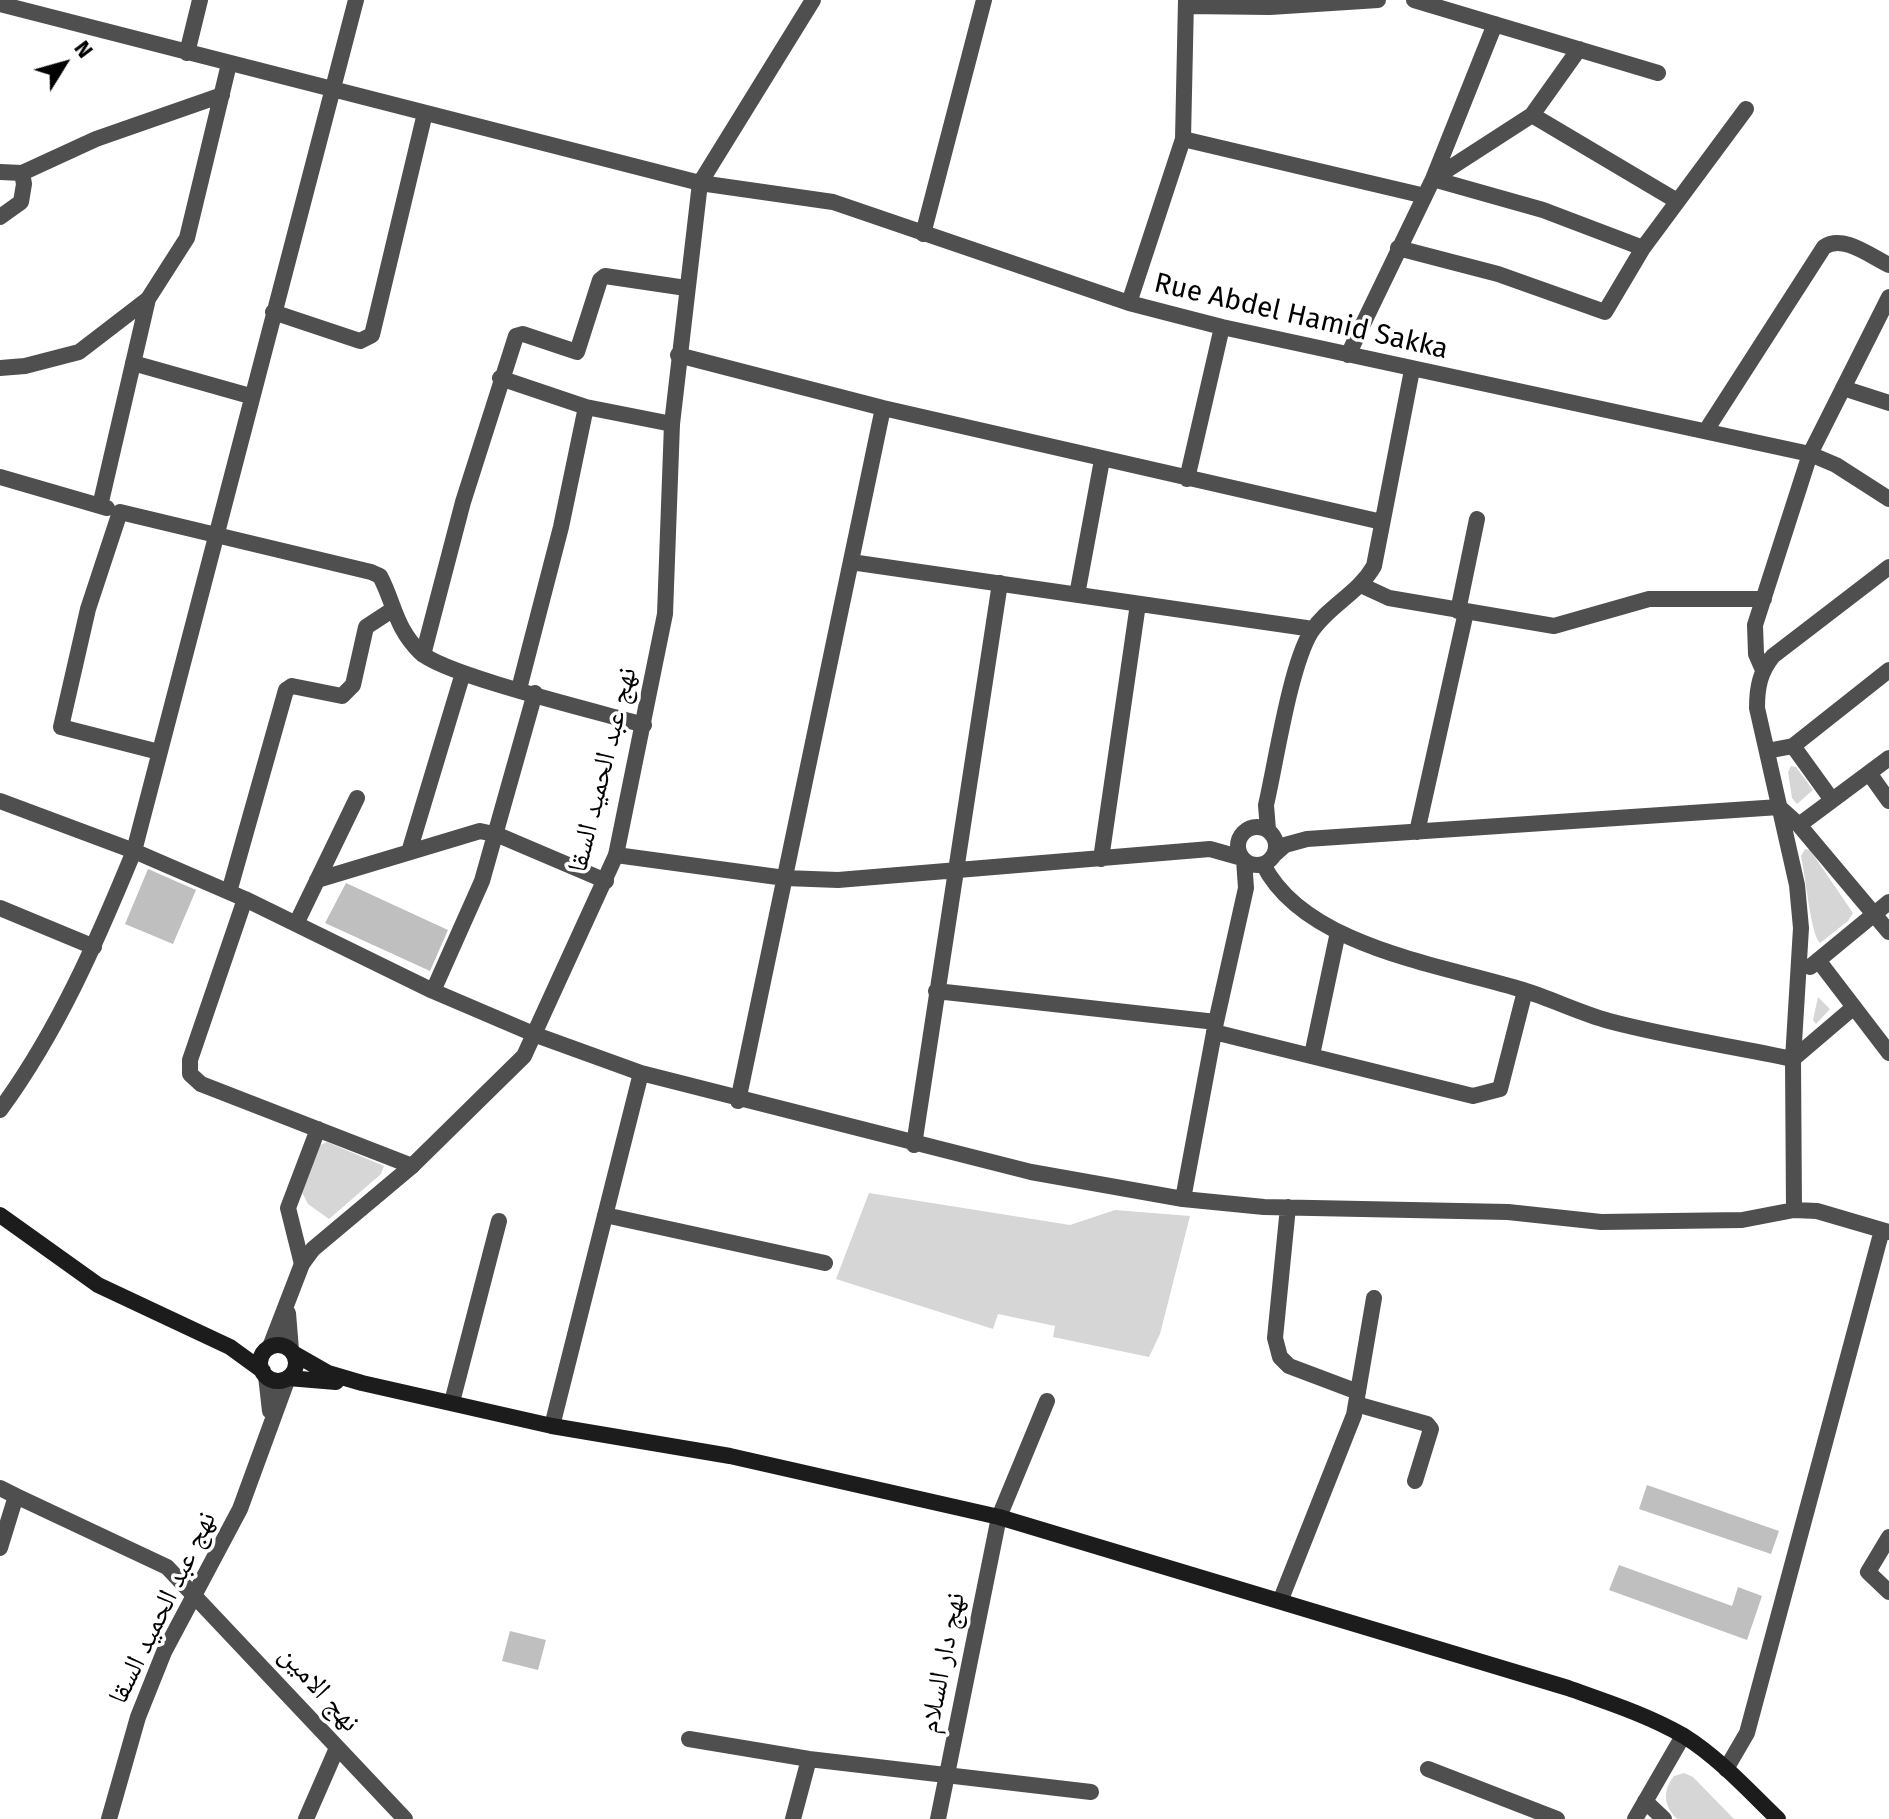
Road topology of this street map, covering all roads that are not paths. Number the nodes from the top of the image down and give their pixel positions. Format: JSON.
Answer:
{"nodes":[{"id":1,"x":200,"y":0,"type":"edge"},
{"id":2,"x":356,"y":0,"type":"edge"},
{"id":3,"x":813,"y":0,"type":"edge"},
{"id":4,"x":984,"y":0,"type":"edge"},
{"id":5,"x":1378,"y":0,"type":"edge"},
{"id":6,"x":1414,"y":0,"type":"edge"},
{"id":7,"x":1186,"y":3,"type":"edge"},
{"id":8,"x":0,"y":4,"type":"edge"},
{"id":9,"x":36,"y":6,"type":"edge"},
{"id":10,"x":1495,"y":24,"type":"junction"},
{"id":11,"x":1579,"y":49,"type":"junction"},
{"id":12,"x":187,"y":53,"type":"junction"},
{"id":13,"x":229,"y":64,"type":"junction"},
{"id":14,"x":1658,"y":73,"type":"dead end"},
{"id":15,"x":331,"y":90,"type":"junction"},
{"id":16,"x":222,"y":95,"type":"junction"},
{"id":17,"x":1746,"y":109,"type":"dead end"},
{"id":18,"x":425,"y":113,"type":"junction"},
{"id":19,"x":1532,"y":115,"type":"junction"},
{"id":20,"x":1183,"y":139,"type":"junction"},
{"id":21,"x":0,"y":172,"type":"edge"},
{"id":22,"x":22,"y":173,"type":"junction"},
{"id":23,"x":1433,"y":179,"type":"junction"},
{"id":24,"x":700,"y":183,"type":"junction"},
{"id":25,"x":1425,"y":196,"type":"junction"},
{"id":26,"x":1677,"y":201,"type":"junction"},
{"id":27,"x":0,"y":217,"type":"edge"},
{"id":28,"x":923,"y":234,"type":"junction"},
{"id":29,"x":1398,"y":248,"type":"junction"},
{"id":30,"x":1643,"y":248,"type":"junction"},
{"id":31,"x":1889,"y":265,"type":"edge"},
{"id":32,"x":686,"y":288,"type":"junction"},
{"id":33,"x":1889,"y":297,"type":"edge"},
{"id":34,"x":148,"y":299,"type":"junction"},
{"id":35,"x":1129,"y":303,"type":"junction"},
{"id":36,"x":273,"y":312,"type":"junction"},
{"id":37,"x":1222,"y":327,"type":"junction"},
{"id":38,"x":678,"y":355,"type":"junction"},
{"id":39,"x":1348,"y":355,"type":"junction"},
{"id":40,"x":133,"y":363,"type":"junction"},
{"id":41,"x":0,"y":368,"type":"edge"},
{"id":42,"x":1412,"y":370,"type":"junction"},
{"id":43,"x":500,"y":378,"type":"junction"},
{"id":44,"x":1843,"y":388,"type":"junction"},
{"id":45,"x":250,"y":396,"type":"junction"},
{"id":46,"x":1889,"y":403,"type":"edge"},
{"id":47,"x":586,"y":407,"type":"junction"},
{"id":48,"x":883,"y":408,"type":"junction"},
{"id":49,"x":672,"y":424,"type":"junction"},
{"id":50,"x":1707,"y":429,"type":"junction"},
{"id":51,"x":1810,"y":454,"type":"junction"},
{"id":52,"x":1102,"y":460,"type":"junction"},
{"id":53,"x":0,"y":477,"type":"edge"},
{"id":54,"x":1187,"y":479,"type":"junction"},
{"id":55,"x":1889,"y":499,"type":"edge"},
{"id":56,"x":100,"y":506,"type":"junction"},
{"id":57,"x":120,"y":512,"type":"junction"},
{"id":58,"x":1477,"y":519,"type":"dead end"},
{"id":59,"x":1382,"y":522,"type":"junction"},
{"id":60,"x":218,"y":535,"type":"junction"},
{"id":61,"x":851,"y":562,"type":"junction"},
{"id":62,"x":1889,"y":567,"type":"edge"},
{"id":63,"x":1000,"y":583,"type":"junction"},
{"id":64,"x":1363,"y":586,"type":"junction"},
{"id":65,"x":1077,"y":595,"type":"junction"},
{"id":66,"x":1764,"y":599,"type":"junction"},
{"id":67,"x":1138,"y":604,"type":"junction"},
{"id":68,"x":392,"y":610,"type":"junction"},
{"id":69,"x":1462,"y":612,"type":"junction"},
{"id":70,"x":1313,"y":629,"type":"junction"},
{"id":71,"x":423,"y":655,"type":"junction"},
{"id":72,"x":1763,"y":670,"type":"junction"},
{"id":73,"x":1889,"y":670,"type":"edge"},
{"id":74,"x":463,"y":673,"type":"junction"},
{"id":75,"x":527,"y":691,"type":"junction"},
{"id":76,"x":644,"y":725,"type":"junction"},
{"id":77,"x":1793,"y":746,"type":"junction"},
{"id":78,"x":1767,"y":751,"type":"junction"},
{"id":79,"x":159,"y":752,"type":"junction"},
{"id":80,"x":1889,"y":758,"type":"edge"},
{"id":81,"x":1869,"y":773,"type":"junction"},
{"id":82,"x":357,"y":798,"type":"dead end"},
{"id":83,"x":1832,"y":800,"type":"junction"},
{"id":84,"x":0,"y":801,"type":"edge"},
{"id":85,"x":1889,"y":801,"type":"edge"},
{"id":86,"x":1266,"y":805,"type":"junction"},
{"id":87,"x":1779,"y":807,"type":"junction"},
{"id":88,"x":1799,"y":825,"type":"junction"},
{"id":89,"x":1247,"y":830,"type":"junction"},
{"id":90,"x":1269,"y":831,"type":"junction"},
{"id":91,"x":1417,"y":832,"type":"junction"},
{"id":92,"x":498,"y":835,"type":"junction"},
{"id":93,"x":1307,"y":839,"type":"junction"},
{"id":94,"x":1210,"y":849,"type":"junction"},
{"id":95,"x":134,"y":851,"type":"junction"},
{"id":96,"x":409,"y":852,"type":"junction"},
{"id":97,"x":616,"y":855,"type":"junction"},
{"id":98,"x":1101,"y":859,"type":"junction"},
{"id":99,"x":1257,"y":860,"type":"junction"},
{"id":100,"x":955,"y":872,"type":"junction"},
{"id":101,"x":785,"y":878,"type":"junction"},
{"id":102,"x":317,"y":880,"type":"junction"},
{"id":103,"x":606,"y":881,"type":"junction"},
{"id":104,"x":229,"y":892,"type":"junction"},
{"id":105,"x":245,"y":899,"type":"junction"},
{"id":106,"x":1889,"y":902,"type":"edge"},
{"id":107,"x":0,"y":908,"type":"edge"},
{"id":108,"x":1872,"y":915,"type":"junction"},
{"id":109,"x":296,"y":924,"type":"junction"},
{"id":110,"x":1338,"y":932,"type":"junction"},
{"id":111,"x":1889,"y":932,"type":"edge"},
{"id":112,"x":94,"y":947,"type":"junction"},
{"id":113,"x":1818,"y":960,"type":"junction"},
{"id":114,"x":1799,"y":976,"type":"junction"},
{"id":115,"x":433,"y":991,"type":"junction"},
{"id":116,"x":936,"y":991,"type":"junction"},
{"id":117,"x":1525,"y":991,"type":"junction"},
{"id":118,"x":1854,"y":1007,"type":"junction"},
{"id":119,"x":1215,"y":1027,"type":"junction"},
{"id":120,"x":536,"y":1035,"type":"junction"},
{"id":121,"x":1889,"y":1053,"type":"edge"},
{"id":122,"x":1312,"y":1055,"type":"junction"},
{"id":123,"x":1793,"y":1059,"type":"junction"},
{"id":124,"x":641,"y":1073,"type":"junction"},
{"id":125,"x":738,"y":1101,"type":"junction"},
{"id":126,"x":0,"y":1110,"type":"edge"},
{"id":127,"x":318,"y":1129,"type":"junction"},
{"id":128,"x":914,"y":1145,"type":"junction"},
{"id":129,"x":412,"y":1166,"type":"junction"},
{"id":130,"x":1183,"y":1199,"type":"junction"},
{"id":131,"x":1288,"y":1207,"type":"junction"},
{"id":132,"x":1794,"y":1210,"type":"junction"},
{"id":133,"x":0,"y":1215,"type":"edge"},
{"id":134,"x":605,"y":1215,"type":"junction"},
{"id":135,"x":499,"y":1221,"type":"dead end"},
{"id":136,"x":1886,"y":1231,"type":"edge"},
{"id":137,"x":825,"y":1263,"type":"dead end"},
{"id":138,"x":302,"y":1264,"type":"junction"},
{"id":139,"x":1374,"y":1298,"type":"dead end"},
{"id":140,"x":288,"y":1304,"type":"junction"},
{"id":141,"x":215,"y":1340,"type":"junction"},
{"id":142,"x":270,"y":1347,"type":"junction"},
{"id":143,"x":292,"y":1351,"type":"junction"},
{"id":144,"x":264,"y":1374,"type":"junction"},
{"id":145,"x":288,"y":1378,"type":"junction"},
{"id":146,"x":362,"y":1383,"type":"junction"},
{"id":147,"x":1357,"y":1398,"type":"junction"},
{"id":148,"x":1047,"y":1401,"type":"dead end"},
{"id":149,"x":452,"y":1402,"type":"junction"},
{"id":150,"x":269,"y":1421,"type":"junction"},
{"id":151,"x":552,"y":1426,"type":"junction"},
{"id":152,"x":1415,"y":1481,"type":"dead end"},
{"id":153,"x":0,"y":1488,"type":"edge"},
{"id":154,"x":16,"y":1496,"type":"junction"},
{"id":155,"x":999,"y":1517,"type":"junction"},
{"id":156,"x":1889,"y":1537,"type":"edge"},
{"id":157,"x":0,"y":1548,"type":"edge"},
{"id":158,"x":1889,"y":1592,"type":"edge"},
{"id":159,"x":195,"y":1593,"type":"junction"},
{"id":160,"x":1281,"y":1599,"type":"junction"},
{"id":161,"x":1683,"y":1736,"type":"junction"},
{"id":162,"x":689,"y":1739,"type":"dead end"},
{"id":163,"x":337,"y":1748,"type":"junction"},
{"id":164,"x":809,"y":1759,"type":"junction"},
{"id":165,"x":1428,"y":1769,"type":"dead end"},
{"id":166,"x":1726,"y":1769,"type":"junction"},
{"id":167,"x":947,"y":1774,"type":"junction"},
{"id":168,"x":1091,"y":1792,"type":"dead end"},
{"id":169,"x":1645,"y":1801,"type":"junction"},
{"id":170,"x":109,"y":1819,"type":"edge"},
{"id":171,"x":306,"y":1819,"type":"edge"},
{"id":172,"x":405,"y":1819,"type":"edge"},
{"id":173,"x":793,"y":1819,"type":"edge"},
{"id":174,"x":938,"y":1819,"type":"edge"},
{"id":175,"x":1557,"y":1819,"type":"edge"},
{"id":176,"x":1635,"y":1819,"type":"edge"},
{"id":177,"x":1664,"y":1819,"type":"edge"},
{"id":178,"x":1778,"y":1819,"type":"edge"}],
"edges":[{"from":1,"to":12,"type":"street"},
{"from":2,"to":15,"type":"street"},
{"from":3,"to":24,"type":"street"},
{"from":4,"to":28,"type":"street"},
{"from":5,"to":7,"type":"street"},
{"from":6,"to":10,"type":"street"},
{"from":7,"to":20,"type":"street"},
{"from":8,"to":9,"type":"street","name":"Rue Abdel Hamid Sakka"},
{"from":9,"to":12,"type":"street","name":"Rue Abdel Hamid Sakka"},
{"from":10,"to":11,"type":"street"},
{"from":10,"to":23,"type":"street"},
{"from":11,"to":14,"type":"street"},
{"from":11,"to":19,"type":"street"},
{"from":12,"to":13,"type":"street","name":"Rue Abdel Hamid Sakka"},
{"from":13,"to":15,"type":"street","name":"Rue Abdel Hamid Sakka"},
{"from":13,"to":16,"type":"street"},
{"from":15,"to":18,"type":"street","name":"Rue Abdel Hamid Sakka"},
{"from":15,"to":36,"type":"street"},
{"from":16,"to":22,"type":"street"},
{"from":16,"to":34,"type":"street"},
{"from":17,"to":26,"type":"street"},
{"from":18,"to":24,"type":"street","name":"Rue Abdel Hamid Sakka"},
{"from":18,"to":36,"type":"street"},
{"from":19,"to":23,"type":"street"},
{"from":19,"to":26,"type":"street"},
{"from":20,"to":25,"type":"street"},
{"from":20,"to":35,"type":"street"},
{"from":21,"to":22,"type":"street"},
{"from":22,"to":27,"type":"street"},
{"from":23,"to":25,"type":"street"},
{"from":23,"to":30,"type":"street"},
{"from":24,"to":28,"type":"street","name":"Rue Abdel Hamid Sakka"},
{"from":24,"to":32,"type":"street","name":"نهج عبد الحميد السقا"},
{"from":25,"to":29,"type":"street"},
{"from":26,"to":30,"type":"street"},
{"from":28,"to":35,"type":"street","name":"Rue Abdel Hamid Sakka"},
{"from":29,"to":30,"type":"street"},
{"from":29,"to":39,"type":"street"},
{"from":31,"to":50,"type":"street"},
{"from":32,"to":38,"type":"street","name":"نهج عبد الحميد السقا"},
{"from":32,"to":43,"type":"street"},
{"from":33,"to":44,"type":"street"},
{"from":34,"to":40,"type":"street"},
{"from":34,"to":41,"type":"street"},
{"from":35,"to":37,"type":"street","name":"Rue Abdel Hamid Sakka"},
{"from":36,"to":45,"type":"street"},
{"from":37,"to":39,"type":"street","name":"Rue Abdel Hamid Sakka"},
{"from":37,"to":54,"type":"street"},
{"from":38,"to":48,"type":"street"},
{"from":38,"to":49,"type":"street","name":"نهج عبد الحميد السقا"},
{"from":39,"to":42,"type":"street","name":"Rue Abdel Hamid Sakka"},
{"from":40,"to":45,"type":"street"},
{"from":40,"to":56,"type":"street"},
{"from":42,"to":50,"type":"street","name":"Rue Abdel Hamid Sakka"},
{"from":42,"to":59,"type":"street"},
{"from":43,"to":47,"type":"street"},
{"from":43,"to":71,"type":"street"},
{"from":44,"to":46,"type":"street"},
{"from":44,"to":51,"type":"street"},
{"from":45,"to":60,"type":"street"},
{"from":47,"to":49,"type":"street"},
{"from":47,"to":75,"type":"street"},
{"from":48,"to":52,"type":"street"},
{"from":48,"to":61,"type":"street"},
{"from":49,"to":76,"type":"street","name":"نهج عبد الحميد السقا"},
{"from":50,"to":51,"type":"street","name":"Rue Abdel Hamid Sakka"},
{"from":51,"to":55,"type":"street","name":"Rue Abdel Hamid Sakka"},
{"from":51,"to":66,"type":"street"},
{"from":52,"to":54,"type":"street"},
{"from":52,"to":65,"type":"street"},
{"from":53,"to":56,"type":"street"},
{"from":54,"to":59,"type":"street"},
{"from":56,"to":57,"type":"street"},
{"from":57,"to":60,"type":"street"},
{"from":57,"to":79,"type":"street"},
{"from":58,"to":69,"type":"street"},
{"from":59,"to":64,"type":"street"},
{"from":60,"to":68,"type":"street"},
{"from":60,"to":79,"type":"street"},
{"from":61,"to":63,"type":"street"},
{"from":61,"to":101,"type":"street"},
{"from":62,"to":72,"type":"street"},
{"from":63,"to":65,"type":"street"},
{"from":63,"to":100,"type":"street"},
{"from":64,"to":69,"type":"street"},
{"from":64,"to":70,"type":"street"},
{"from":65,"to":67,"type":"street"},
{"from":66,"to":69,"type":"street"},
{"from":66,"to":72,"type":"street"},
{"from":67,"to":70,"type":"street"},
{"from":67,"to":98,"type":"street"},
{"from":68,"to":71,"type":"street"},
{"from":68,"to":104,"type":"street"},
{"from":69,"to":91,"type":"street"},
{"from":70,"to":86,"type":"street"},
{"from":71,"to":74,"type":"street"},
{"from":72,"to":78,"type":"street"},
{"from":73,"to":77,"type":"street"},
{"from":74,"to":75,"type":"street"},
{"from":74,"to":96,"type":"street"},
{"from":75,"to":76,"type":"street"},
{"from":75,"to":92,"type":"street"},
{"from":76,"to":97,"type":"street","name":"نهج عبد الحميد السقا"},
{"from":77,"to":78,"type":"street"},
{"from":77,"to":83,"type":"street"},
{"from":78,"to":87,"type":"street"},
{"from":79,"to":95,"type":"street"},
{"from":80,"to":81,"type":"street"},
{"from":81,"to":83,"type":"street"},
{"from":81,"to":85,"type":"street"},
{"from":82,"to":102,"type":"street"},
{"from":83,"to":88,"type":"street"},
{"from":84,"to":95,"type":"street"},
{"from":86,"to":89,"type":"street"},
{"from":86,"to":90,"type":"street"},
{"from":87,"to":88,"type":"street"},
{"from":87,"to":91,"type":"street"},
{"from":87,"to":114,"type":"street"},
{"from":88,"to":108,"type":"street"},
{"from":89,"to":90,"type":"street"},
{"from":89,"to":94,"type":"street"},
{"from":89,"to":99,"type":"street"},
{"from":90,"to":93,"type":"street"},
{"from":90,"to":99,"type":"street"},
{"from":91,"to":93,"type":"street"},
{"from":92,"to":96,"type":"street"},
{"from":92,"to":103,"type":"street"},
{"from":92,"to":115,"type":"street"},
{"from":93,"to":99,"type":"street"},
{"from":94,"to":98,"type":"street"},
{"from":94,"to":99,"type":"street"},
{"from":95,"to":104,"type":"street"},
{"from":95,"to":112,"type":"street"},
{"from":96,"to":102,"type":"street"},
{"from":97,"to":101,"type":"street"},
{"from":97,"to":103,"type":"street","name":"نهج عبد الحميد السقا"},
{"from":98,"to":100,"type":"street"},
{"from":99,"to":110,"type":"street"},
{"from":99,"to":119,"type":"street"},
{"from":100,"to":101,"type":"street"},
{"from":100,"to":116,"type":"street"},
{"from":101,"to":125,"type":"street"},
{"from":102,"to":109,"type":"street"},
{"from":103,"to":120,"type":"street","name":"نهج عبد الحميد السقا"},
{"from":104,"to":105,"type":"street"},
{"from":105,"to":109,"type":"street"},
{"from":105,"to":127,"type":"street"},
{"from":106,"to":108,"type":"street"},
{"from":107,"to":112,"type":"street"},
{"from":108,"to":111,"type":"street"},
{"from":108,"to":113,"type":"street"},
{"from":109,"to":115,"type":"street"},
{"from":110,"to":117,"type":"street"},
{"from":110,"to":122,"type":"street"},
{"from":112,"to":126,"type":"street"},
{"from":113,"to":114,"type":"street"},
{"from":113,"to":118,"type":"street"},
{"from":114,"to":123,"type":"street"},
{"from":115,"to":120,"type":"street"},
{"from":116,"to":119,"type":"street"},
{"from":116,"to":128,"type":"street"},
{"from":117,"to":122,"type":"street"},
{"from":117,"to":123,"type":"street"},
{"from":118,"to":121,"type":"street"},
{"from":118,"to":123,"type":"street"},
{"from":119,"to":122,"type":"street"},
{"from":119,"to":130,"type":"street"},
{"from":120,"to":124,"type":"street"},
{"from":120,"to":129,"type":"street","name":"نهج عبد الحميد السقا"},
{"from":123,"to":132,"type":"street"},
{"from":124,"to":125,"type":"street"},
{"from":124,"to":134,"type":"street"},
{"from":125,"to":128,"type":"street"},
{"from":127,"to":129,"type":"street"},
{"from":127,"to":138,"type":"street"},
{"from":128,"to":130,"type":"street"},
{"from":129,"to":138,"type":"street","name":"نهج عبد الحميد السقا"},
{"from":130,"to":131,"type":"street"},
{"from":131,"to":132,"type":"street"},
{"from":131,"to":147,"type":"street"},
{"from":132,"to":136,"type":"street"},
{"from":133,"to":141,"type":"main road"},
{"from":134,"to":137,"type":"street"},
{"from":134,"to":151,"type":"street"},
{"from":135,"to":149,"type":"street"},
{"from":136,"to":166,"type":"street"},
{"from":138,"to":140,"type":"street","name":"نهج عبد الحميد السقا"},
{"from":139,"to":147,"type":"street"},
{"from":140,"to":142,"type":"street","name":"نهج عبد الحميد السقا"},
{"from":140,"to":143,"type":"street","name":"نهج عبد الحميد السقا"},
{"from":141,"to":142,"type":"main road"},
{"from":141,"to":144,"type":"main road"},
{"from":142,"to":143,"type":"main road"},
{"from":142,"to":144,"type":"main road"},
{"from":143,"to":145,"type":"main road"},
{"from":143,"to":146,"type":"main road"},
{"from":144,"to":145,"type":"main road"},
{"from":144,"to":150,"type":"street","name":"نهج عبد الحميد السقا"},
{"from":145,"to":146,"type":"main road"},
{"from":145,"to":150,"type":"street","name":"نهج عبد الحميد السقا"},
{"from":146,"to":149,"type":"main road"},
{"from":147,"to":152,"type":"street"},
{"from":147,"to":160,"type":"street"},
{"from":148,"to":155,"type":"street","name":"نهج دار السلام"},
{"from":149,"to":151,"type":"main road"},
{"from":150,"to":159,"type":"street","name":"نهج عبد الحميد السقا"},
{"from":151,"to":155,"type":"main road"},
{"from":153,"to":154,"type":"street","name":"نهج الامين"},
{"from":154,"to":157,"type":"street"},
{"from":154,"to":159,"type":"street","name":"نهج الامين"},
{"from":155,"to":160,"type":"main road"},
{"from":155,"to":167,"type":"street","name":"نهج دار السلام"},
{"from":156,"to":158,"type":"street"},
{"from":159,"to":163,"type":"street","name":"نهج الامين"},
{"from":159,"to":170,"type":"street","name":"نهج عبد الحميد السقا"},
{"from":160,"to":161,"type":"main road"},
{"from":161,"to":166,"type":"main road"},
{"from":161,"to":169,"type":"street"},
{"from":162,"to":164,"type":"street"},
{"from":163,"to":171,"type":"street"},
{"from":163,"to":172,"type":"street","name":"نهج الامين"},
{"from":164,"to":167,"type":"street"},
{"from":164,"to":173,"type":"street"},
{"from":165,"to":175,"type":"street"},
{"from":166,"to":178,"type":"main road"},
{"from":167,"to":168,"type":"street"},
{"from":167,"to":174,"type":"street","name":"نهج دار السلام"},
{"from":169,"to":176,"type":"street"},
{"from":169,"to":177,"type":"street"}]}
